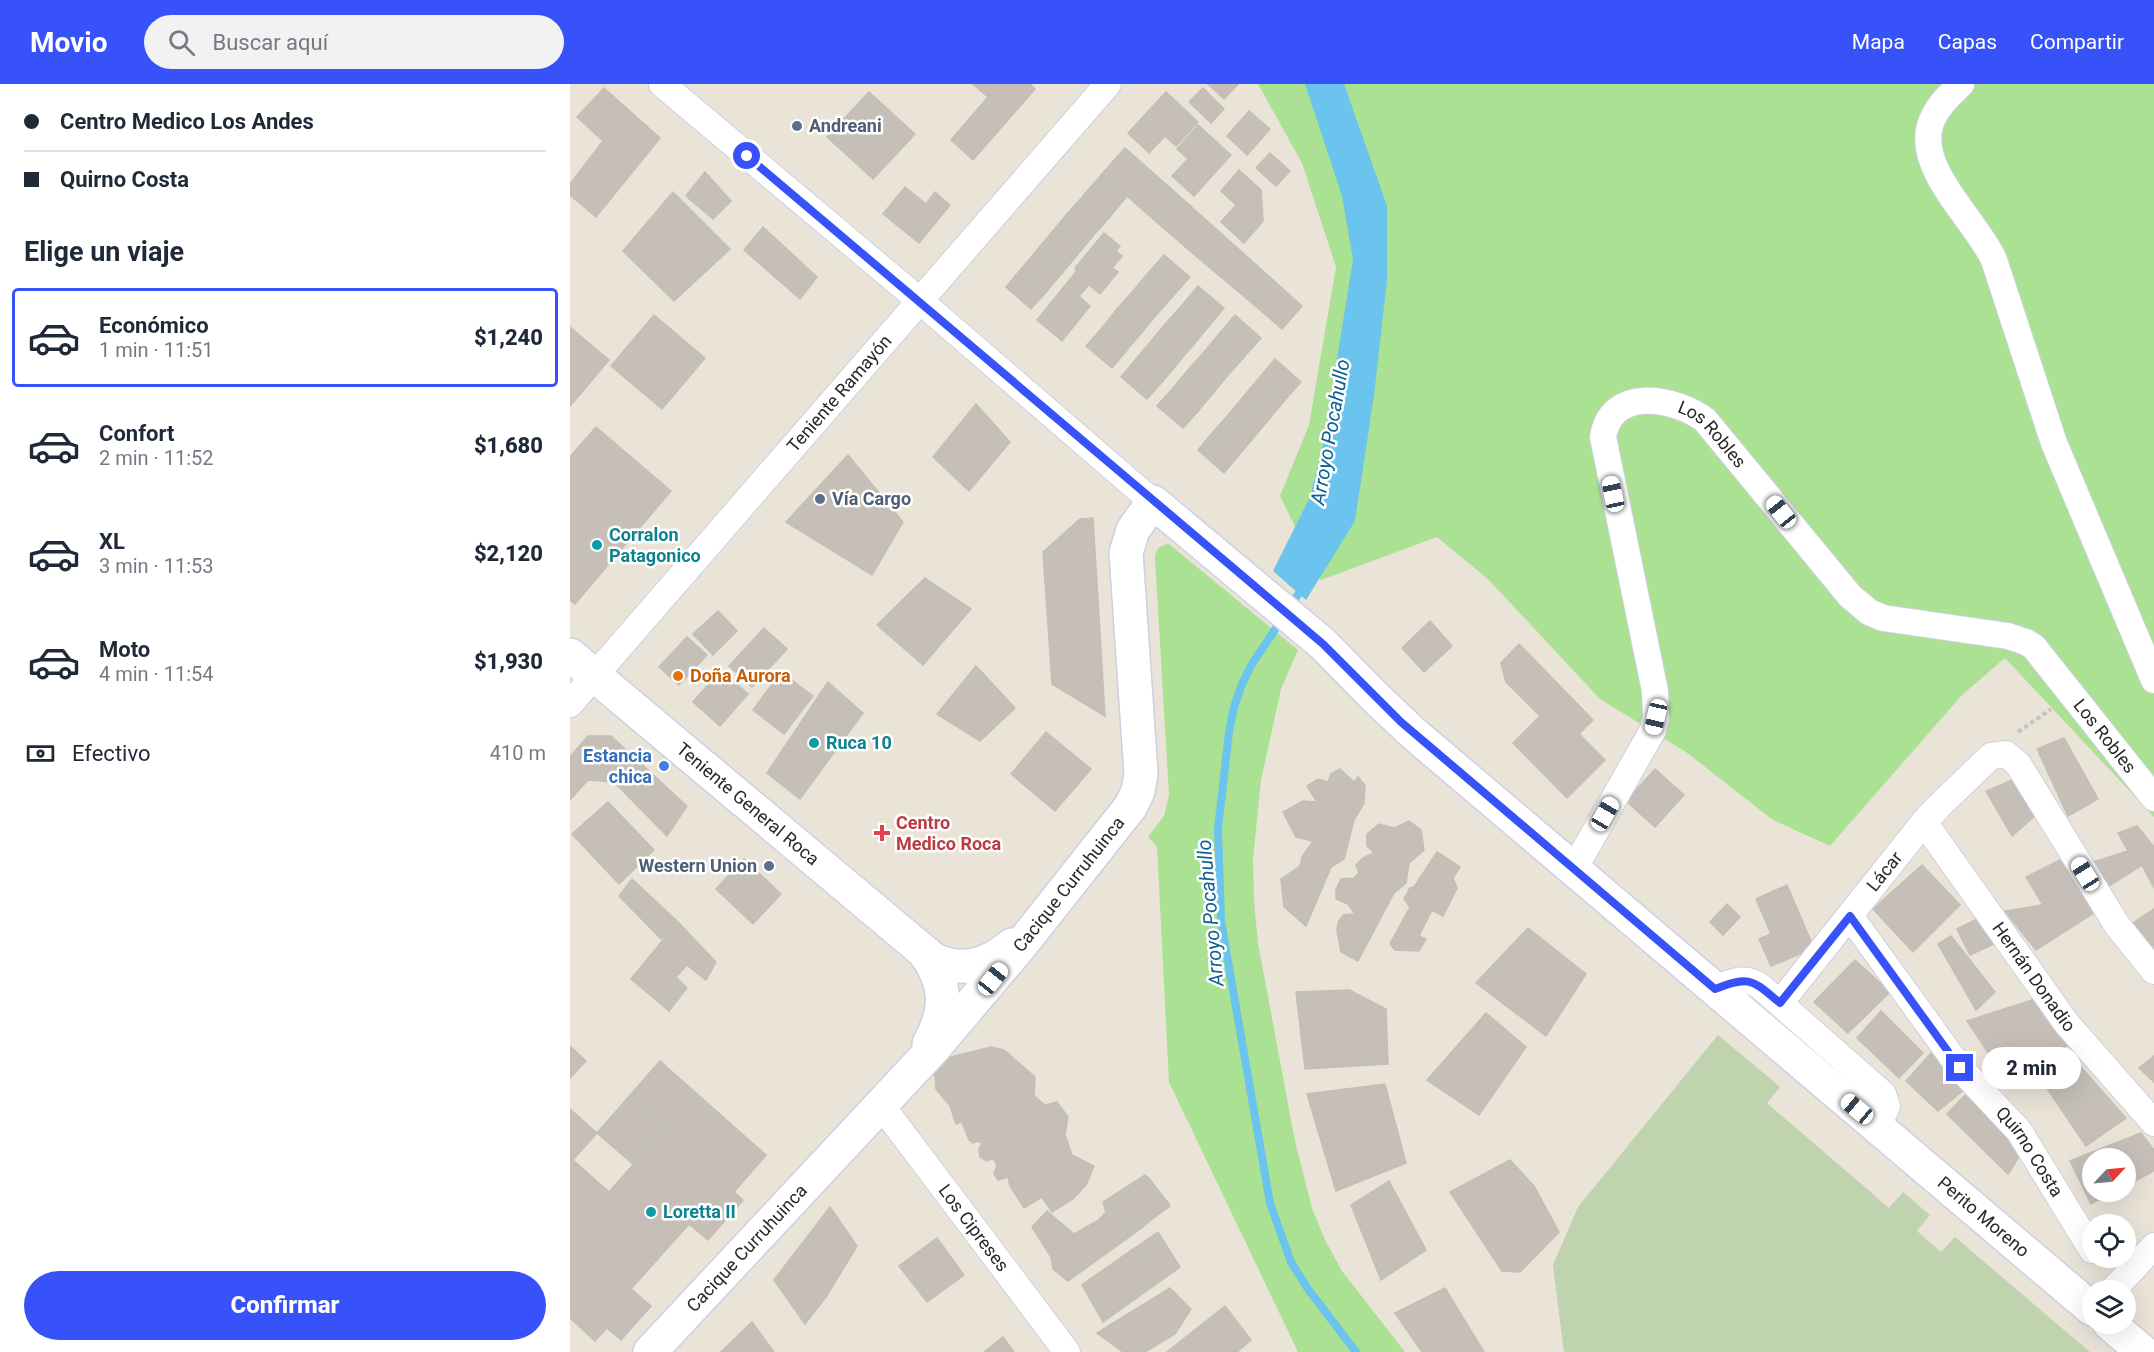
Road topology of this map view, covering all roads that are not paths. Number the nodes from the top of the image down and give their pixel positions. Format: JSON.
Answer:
{"nodes":[{"id":1,"x":662,"y":84,"type":"edge"},
{"id":2,"x":1108,"y":84,"type":"edge"},
{"id":3,"x":1961,"y":84,"type":"edge"},
{"id":4,"x":919,"y":300,"type":"junction"},
{"id":5,"x":1153,"y":502,"type":"junction"},
{"id":6,"x":570,"y":655,"type":"edge"},
{"id":7,"x":595,"y":676,"type":"junction"},
{"id":8,"x":2154,"y":680,"type":"edge"},
{"id":9,"x":570,"y":705,"type":"edge"},
{"id":10,"x":2154,"y":798,"type":"edge"},
{"id":11,"x":1924,"y":822,"type":"junction"},
{"id":12,"x":1574,"y":869,"type":"junction"},
{"id":13,"x":1850,"y":916,"type":"junction"},
{"id":14,"x":1035,"y":927,"type":"junction"},
{"id":15,"x":925,"y":953,"type":"junction"},
{"id":16,"x":2154,"y":971,"type":"edge"},
{"id":17,"x":1715,"y":989,"type":"junction"},
{"id":18,"x":1780,"y":1003,"type":"junction"},
{"id":19,"x":917,"y":1067,"type":"junction"},
{"id":20,"x":881,"y":1105,"type":"junction"},
{"id":21,"x":2154,"y":1123,"type":"edge"},
{"id":22,"x":1875,"y":1124,"type":"junction"},
{"id":23,"x":2082,"y":1234,"type":"edge"},
{"id":24,"x":2154,"y":1246,"type":"edge"},
{"id":25,"x":2085,"y":1280,"type":"edge"},
{"id":26,"x":2122,"y":1280,"type":"edge"},
{"id":27,"x":2122,"y":1334,"type":"edge"},
{"id":28,"x":650,"y":1352,"type":"edge"},
{"id":29,"x":1067,"y":1352,"type":"edge"},
{"id":30,"x":2143,"y":1352,"type":"edge"}],
"edges":[{"from":1,"to":4,"type":"street","name":"Perito Moreno"},
{"from":2,"to":4,"type":"street","name":"Teniente Ramayón"},
{"from":3,"to":8,"type":"street"},
{"from":4,"to":5,"type":"street","name":"Perito Moreno"},
{"from":4,"to":7,"type":"street","name":"Teniente Ramayón"},
{"from":5,"to":12,"type":"main road","name":"Perito Moreno"},
{"from":5,"to":14,"type":"main road","name":"Cacique Curruhuinca"},
{"from":6,"to":7,"type":"main road","name":"Teniente General Roca"},
{"from":7,"to":9,"type":"street","name":"Teniente Ramayón"},
{"from":7,"to":15,"type":"main road","name":"Teniente General Roca"},
{"from":10,"to":12,"type":"street","name":"Los Robles"},
{"from":11,"to":13,"type":"street","name":"Lácar"},
{"from":11,"to":16,"type":"street","name":"Lácar"},
{"from":11,"to":21,"type":"street","name":"Hernán Donadio"},
{"from":12,"to":17,"type":"main road","name":"Perito Moreno"},
{"from":13,"to":18,"type":"street","name":"Lácar"},
{"from":13,"to":23,"type":"street","name":"Quirno Costa"},
{"from":14,"to":15,"type":"main road","name":"Teniente General Roca"},
{"from":14,"to":19,"type":"main road","name":"Cacique Curruhuinca"},
{"from":15,"to":19,"type":"main road","name":"Teniente General Roca"},
{"from":17,"to":18,"type":"street"},
{"from":17,"to":22,"type":"main road","name":"Perito Moreno"},
{"from":18,"to":22,"type":"street"},
{"from":19,"to":20,"type":"main road","name":"Cacique Curruhuinca"},
{"from":20,"to":28,"type":"main road","name":"Cacique Curruhuinca"},
{"from":20,"to":29,"type":"street","name":"Los Cipreses"},
{"from":22,"to":25,"type":"main road","name":"Perito Moreno"},
{"from":24,"to":26,"type":"street"},
{"from":27,"to":30,"type":"main road"}]}
